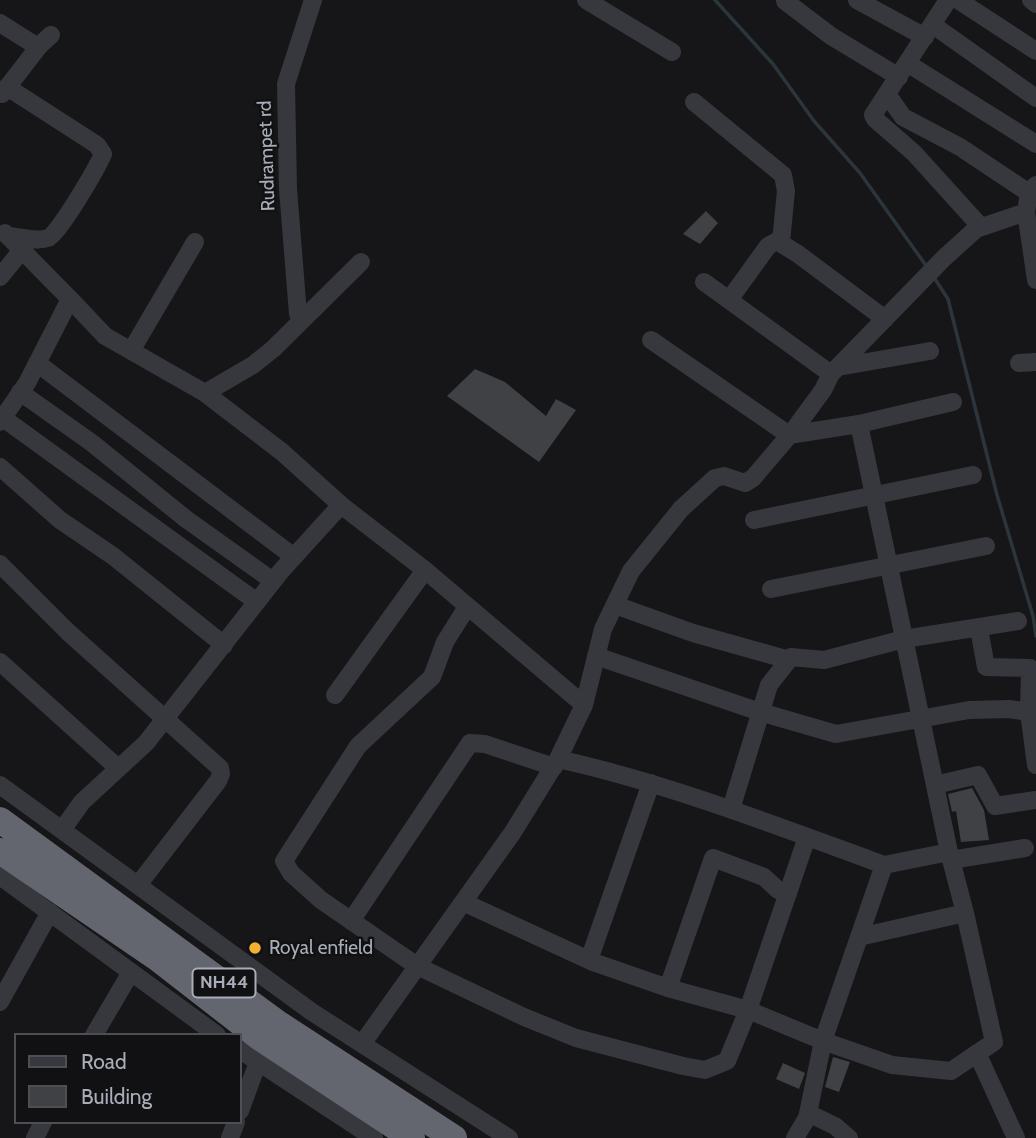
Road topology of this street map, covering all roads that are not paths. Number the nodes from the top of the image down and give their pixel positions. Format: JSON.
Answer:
{"nodes":[{"id":1,"x":313,"y":0,"type":"edge"},
{"id":2,"x":586,"y":0,"type":"edge"},
{"id":3,"x":857,"y":0,"type":"edge"},
{"id":4,"x":950,"y":0,"type":"edge"},
{"id":5,"x":1031,"y":0,"type":"edge"},
{"id":6,"x":785,"y":1,"type":"edge"},
{"id":7,"x":1036,"y":4,"type":"edge"},
{"id":8,"x":0,"y":23,"type":"edge"},
{"id":9,"x":929,"y":31,"type":"junction"},
{"id":10,"x":1036,"y":51,"type":"edge"},
{"id":11,"x":672,"y":52,"type":"dead end"},
{"id":12,"x":903,"y":70,"type":"junction"},
{"id":13,"x":4,"y":92,"type":"edge"},
{"id":14,"x":887,"y":94,"type":"junction"},
{"id":15,"x":1036,"y":98,"type":"edge"},
{"id":16,"x":694,"y":102,"type":"dead end"},
{"id":17,"x":1036,"y":144,"type":"edge"},
{"id":18,"x":1032,"y":189,"type":"edge"},
{"id":19,"x":1026,"y":212,"type":"junction"},
{"id":20,"x":981,"y":228,"type":"junction"},
{"id":21,"x":10,"y":238,"type":"edge"},
{"id":22,"x":195,"y":242,"type":"dead end"},
{"id":23,"x":781,"y":242,"type":"junction"},
{"id":24,"x":361,"y":262,"type":"dead end"},
{"id":25,"x":0,"y":277,"type":"edge"},
{"id":26,"x":1036,"y":280,"type":"edge"},
{"id":27,"x":704,"y":282,"type":"dead end"},
{"id":28,"x":70,"y":299,"type":"junction"},
{"id":29,"x":729,"y":300,"type":"junction"},
{"id":30,"x":298,"y":314,"type":"dead end"},
{"id":31,"x":885,"y":319,"type":"junction"},
{"id":32,"x":652,"y":340,"type":"dead end"},
{"id":33,"x":131,"y":351,"type":"junction"},
{"id":34,"x":930,"y":351,"type":"dead end"},
{"id":35,"x":37,"y":363,"type":"junction"},
{"id":36,"x":834,"y":371,"type":"junction"},
{"id":37,"x":20,"y":393,"type":"junction"},
{"id":38,"x":205,"y":393,"type":"junction"},
{"id":39,"x":953,"y":402,"type":"dead end"},
{"id":40,"x":1,"y":420,"type":"edge"},
{"id":41,"x":859,"y":424,"type":"junction"},
{"id":42,"x":789,"y":435,"type":"junction"},
{"id":43,"x":0,"y":467,"type":"edge"},
{"id":44,"x":973,"y":475,"type":"dead end"},
{"id":45,"x":874,"y":494,"type":"junction"},
{"id":46,"x":341,"y":505,"type":"junction"},
{"id":47,"x":754,"y":520,"type":"dead end"},
{"id":48,"x":986,"y":546,"type":"dead end"},
{"id":49,"x":294,"y":557,"type":"junction"},
{"id":50,"x":889,"y":566,"type":"junction"},
{"id":51,"x":425,"y":570,"type":"junction"},
{"id":52,"x":4,"y":576,"type":"edge"},
{"id":53,"x":273,"y":581,"type":"junction"},
{"id":54,"x":771,"y":589,"type":"dead end"},
{"id":55,"x":257,"y":602,"type":"junction"},
{"id":56,"x":615,"y":604,"type":"junction"},
{"id":57,"x":467,"y":607,"type":"junction"},
{"id":58,"x":1018,"y":621,"type":"dead end"},
{"id":59,"x":979,"y":629,"type":"junction"},
{"id":60,"x":905,"y":639,"type":"junction"},
{"id":61,"x":224,"y":645,"type":"junction"},
{"id":62,"x":596,"y":656,"type":"junction"},
{"id":63,"x":789,"y":660,"type":"junction"},
{"id":64,"x":0,"y":662,"type":"edge"},
{"id":65,"x":335,"y":695,"type":"dead end"},
{"id":66,"x":584,"y":705,"type":"junction"},
{"id":67,"x":760,"y":712,"type":"junction"},
{"id":68,"x":1029,"y":712,"type":"junction"},
{"id":69,"x":165,"y":719,"type":"junction"},
{"id":70,"x":921,"y":719,"type":"junction"},
{"id":71,"x":556,"y":763,"type":"junction"},
{"id":72,"x":1036,"y":765,"type":"edge"},
{"id":73,"x":118,"y":768,"type":"junction"},
{"id":74,"x":652,"y":783,"type":"junction"},
{"id":75,"x":0,"y":785,"type":"edge"},
{"id":76,"x":935,"y":785,"type":"junction"},
{"id":77,"x":1036,"y":800,"type":"edge"},
{"id":78,"x":731,"y":809,"type":"junction"},
{"id":79,"x":0,"y":820,"type":"edge"},
{"id":80,"x":62,"y":830,"type":"junction"},
{"id":81,"x":807,"y":837,"type":"junction"},
{"id":82,"x":1025,"y":848,"type":"dead end"},
{"id":83,"x":0,"y":851,"type":"edge"},
{"id":84,"x":950,"y":856,"type":"junction"},
{"id":85,"x":884,"y":865,"type":"junction"},
{"id":86,"x":0,"y":876,"type":"edge"},
{"id":87,"x":138,"y":885,"type":"junction"},
{"id":88,"x":788,"y":894,"type":"junction"},
{"id":89,"x":463,"y":902,"type":"junction"},
{"id":90,"x":50,"y":912,"type":"junction"},
{"id":91,"x":965,"y":913,"type":"junction"},
{"id":92,"x":351,"y":921,"type":"junction"},
{"id":93,"x":859,"y":937,"type":"junction"},
{"id":94,"x":590,"y":960,"type":"junction"},
{"id":95,"x":417,"y":966,"type":"junction"},
{"id":96,"x":131,"y":972,"type":"junction"},
{"id":97,"x":668,"y":988,"type":"junction"},
{"id":98,"x":0,"y":1002,"type":"edge"},
{"id":99,"x":748,"y":1010,"type":"junction"},
{"id":100,"x":95,"y":1033,"type":"edge"},
{"id":101,"x":214,"y":1033,"type":"edge"},
{"id":102,"x":823,"y":1041,"type":"junction"},
{"id":103,"x":362,"y":1044,"type":"junction"},
{"id":104,"x":242,"y":1051,"type":"edge"},
{"id":105,"x":977,"y":1053,"type":"junction"},
{"id":106,"x":258,"y":1062,"type":"junction"},
{"id":107,"x":242,"y":1106,"type":"edge"},
{"id":108,"x":808,"y":1113,"type":"junction"},
{"id":109,"x":355,"y":1133,"type":"edge"},
{"id":110,"x":374,"y":1138,"type":"edge"},
{"id":111,"x":412,"y":1138,"type":"edge"},
{"id":112,"x":454,"y":1138,"type":"edge"},
{"id":113,"x":509,"y":1138,"type":"edge"},
{"id":114,"x":794,"y":1138,"type":"edge"},
{"id":115,"x":849,"y":1138,"type":"edge"},
{"id":116,"x":1016,"y":1138,"type":"edge"}],
"edges":[{"from":1,"to":30,"type":"street","name":"Rudrampet rd"},
{"from":2,"to":11,"type":"street"},
{"from":3,"to":9,"type":"street"},
{"from":4,"to":9,"type":"street"},
{"from":4,"to":10,"type":"street"},
{"from":5,"to":7,"type":"street"},
{"from":6,"to":12,"type":"street"},
{"from":8,"to":13,"type":"street"},
{"from":9,"to":12,"type":"street"},
{"from":9,"to":15,"type":"street"},
{"from":12,"to":14,"type":"street"},
{"from":12,"to":17,"type":"street"},
{"from":13,"to":21,"type":"street"},
{"from":14,"to":18,"type":"street"},
{"from":14,"to":20,"type":"street"},
{"from":16,"to":23,"type":"street"},
{"from":18,"to":19,"type":"street"},
{"from":19,"to":20,"type":"street"},
{"from":19,"to":26,"type":"street"},
{"from":20,"to":31,"type":"street"},
{"from":21,"to":25,"type":"street"},
{"from":21,"to":28,"type":"street"},
{"from":22,"to":33,"type":"street"},
{"from":23,"to":29,"type":"street"},
{"from":23,"to":31,"type":"street"},
{"from":24,"to":38,"type":"street"},
{"from":27,"to":29,"type":"street"},
{"from":28,"to":33,"type":"street"},
{"from":28,"to":35,"type":"street"},
{"from":29,"to":36,"type":"street"},
{"from":31,"to":36,"type":"street"},
{"from":32,"to":42,"type":"street"},
{"from":33,"to":38,"type":"street"},
{"from":34,"to":36,"type":"street"},
{"from":35,"to":37,"type":"street"},
{"from":35,"to":49,"type":"street"},
{"from":36,"to":42,"type":"street"},
{"from":37,"to":40,"type":"street"},
{"from":37,"to":53,"type":"street"},
{"from":38,"to":46,"type":"street"},
{"from":39,"to":41,"type":"street"},
{"from":40,"to":55,"type":"street"},
{"from":41,"to":42,"type":"street"},
{"from":41,"to":45,"type":"street"},
{"from":42,"to":56,"type":"street"},
{"from":43,"to":61,"type":"street"},
{"from":44,"to":45,"type":"street"},
{"from":45,"to":47,"type":"street"},
{"from":45,"to":50,"type":"street"},
{"from":46,"to":49,"type":"street"},
{"from":46,"to":51,"type":"street"},
{"from":48,"to":50,"type":"street"},
{"from":49,"to":53,"type":"street"},
{"from":50,"to":54,"type":"street"},
{"from":50,"to":60,"type":"street"},
{"from":51,"to":57,"type":"street"},
{"from":51,"to":65,"type":"street"},
{"from":52,"to":69,"type":"street"},
{"from":53,"to":55,"type":"street"},
{"from":55,"to":61,"type":"street"},
{"from":56,"to":62,"type":"street"},
{"from":56,"to":63,"type":"street"},
{"from":57,"to":66,"type":"street"},
{"from":57,"to":92,"type":"street"},
{"from":58,"to":59,"type":"street"},
{"from":59,"to":60,"type":"street"},
{"from":59,"to":68,"type":"street"},
{"from":60,"to":63,"type":"street"},
{"from":60,"to":70,"type":"street"},
{"from":61,"to":69,"type":"street"},
{"from":62,"to":66,"type":"street"},
{"from":62,"to":67,"type":"street"},
{"from":63,"to":67,"type":"street"},
{"from":64,"to":73,"type":"street"},
{"from":66,"to":71,"type":"street"},
{"from":67,"to":70,"type":"street"},
{"from":67,"to":78,"type":"street"},
{"from":68,"to":70,"type":"street"},
{"from":68,"to":72,"type":"street"},
{"from":69,"to":73,"type":"street"},
{"from":69,"to":87,"type":"street"},
{"from":70,"to":76,"type":"street"},
{"from":71,"to":74,"type":"street"},
{"from":71,"to":89,"type":"street"},
{"from":71,"to":92,"type":"street"},
{"from":73,"to":80,"type":"street"},
{"from":74,"to":78,"type":"street"},
{"from":74,"to":94,"type":"street"},
{"from":75,"to":80,"type":"street"},
{"from":76,"to":77,"type":"street"},
{"from":76,"to":84,"type":"street"},
{"from":78,"to":81,"type":"street"},
{"from":79,"to":112,"type":"highway","number":"NH44"},
{"from":80,"to":87,"type":"street"},
{"from":81,"to":85,"type":"street"},
{"from":81,"to":88,"type":"street"},
{"from":82,"to":84,"type":"street"},
{"from":83,"to":111,"type":"highway","number":"NH44"},
{"from":84,"to":85,"type":"street"},
{"from":84,"to":91,"type":"street"},
{"from":85,"to":93,"type":"street"},
{"from":86,"to":90,"type":"street"},
{"from":87,"to":103,"type":"street"},
{"from":88,"to":97,"type":"street"},
{"from":88,"to":99,"type":"street"},
{"from":89,"to":94,"type":"street"},
{"from":89,"to":95,"type":"street"},
{"from":90,"to":96,"type":"street"},
{"from":90,"to":98,"type":"street"},
{"from":91,"to":93,"type":"street"},
{"from":91,"to":105,"type":"street"},
{"from":92,"to":95,"type":"street"},
{"from":93,"to":102,"type":"street"},
{"from":94,"to":97,"type":"street"},
{"from":95,"to":99,"type":"street"},
{"from":95,"to":103,"type":"street"},
{"from":96,"to":100,"type":"street"},
{"from":96,"to":101,"type":"street"},
{"from":97,"to":99,"type":"street"},
{"from":99,"to":102,"type":"street"},
{"from":102,"to":105,"type":"street"},
{"from":102,"to":108,"type":"street"},
{"from":103,"to":113,"type":"street"},
{"from":104,"to":106,"type":"street"},
{"from":105,"to":116,"type":"street"},
{"from":106,"to":107,"type":"street"},
{"from":106,"to":109,"type":"street"},
{"from":108,"to":114,"type":"street"},
{"from":108,"to":115,"type":"street"},
{"from":109,"to":110,"type":"street"}]}
